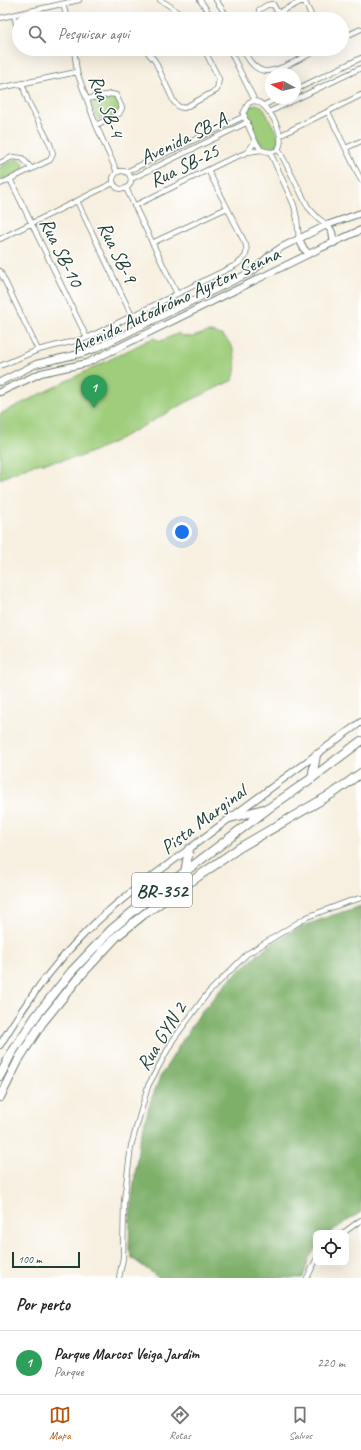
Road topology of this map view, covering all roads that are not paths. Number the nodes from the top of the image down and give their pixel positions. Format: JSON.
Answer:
{"nodes":[{"id":1,"x":79,"y":0,"type":"edge"},
{"id":2,"x":160,"y":0,"type":"edge"},
{"id":3,"x":200,"y":0,"type":"edge"},
{"id":4,"x":216,"y":0,"type":"edge"},
{"id":5,"x":304,"y":0,"type":"edge"},
{"id":6,"x":63,"y":4,"type":"junction"},
{"id":7,"x":27,"y":12,"type":"edge"},
{"id":8,"x":65,"y":12,"type":"edge"},
{"id":9,"x":177,"y":12,"type":"edge"},
{"id":10,"x":208,"y":12,"type":"edge"},
{"id":11,"x":224,"y":12,"type":"edge"},
{"id":12,"x":259,"y":12,"type":"edge"},
{"id":13,"x":277,"y":12,"type":"edge"},
{"id":14,"x":280,"y":12,"type":"edge"},
{"id":15,"x":310,"y":12,"type":"edge"},
{"id":16,"x":12,"y":15,"type":"edge"},
{"id":17,"x":0,"y":18,"type":"edge"},
{"id":18,"x":361,"y":29,"type":"edge"},
{"id":19,"x":349,"y":35,"type":"edge"},
{"id":20,"x":75,"y":56,"type":"edge"},
{"id":21,"x":151,"y":56,"type":"edge"},
{"id":22,"x":208,"y":56,"type":"edge"},
{"id":23,"x":232,"y":56,"type":"edge"},
{"id":24,"x":247,"y":56,"type":"edge"},
{"id":25,"x":305,"y":56,"type":"edge"},
{"id":26,"x":361,"y":58,"type":"edge"},
{"id":27,"x":361,"y":68,"type":"edge"},
{"id":28,"x":77,"y":72,"type":"junction"},
{"id":29,"x":316,"y":80,"type":"junction"},
{"id":30,"x":22,"y":83,"type":"junction"},
{"id":31,"x":301,"y":87,"type":"edge"},
{"id":32,"x":0,"y":88,"type":"edge"},
{"id":33,"x":319,"y":88,"type":"junction"},
{"id":34,"x":361,"y":95,"type":"edge"},
{"id":35,"x":87,"y":99,"type":"junction"},
{"id":36,"x":255,"y":101,"type":"junction"},
{"id":37,"x":264,"y":105,"type":"joint"},
{"id":38,"x":269,"y":112,"type":"junction"},
{"id":39,"x":328,"y":112,"type":"junction"},
{"id":40,"x":244,"y":116,"type":"junction"},
{"id":41,"x":248,"y":122,"type":"junction"},
{"id":42,"x":96,"y":125,"type":"junction"},
{"id":43,"x":281,"y":135,"type":"junction"},
{"id":44,"x":255,"y":141,"type":"junction"},
{"id":45,"x":361,"y":141,"type":"edge"},
{"id":46,"x":191,"y":142,"type":"junction"},
{"id":47,"x":195,"y":148,"type":"junction"},
{"id":48,"x":346,"y":148,"type":"junction"},
{"id":49,"x":261,"y":150,"type":"junction"},
{"id":50,"x":279,"y":150,"type":"junction"},
{"id":51,"x":248,"y":152,"type":"junction"},
{"id":52,"x":270,"y":152,"type":"junction"},
{"id":53,"x":0,"y":163,"type":"edge"},
{"id":54,"x":32,"y":169,"type":"junction"},
{"id":55,"x":208,"y":170,"type":"junction"},
{"id":56,"x":117,"y":172,"type":"junction"},
{"id":57,"x":126,"y":172,"type":"junction"},
{"id":58,"x":10,"y":179,"type":"junction"},
{"id":59,"x":131,"y":180,"type":"junction"},
{"id":60,"x":361,"y":180,"type":"edge"},
{"id":61,"x":113,"y":183,"type":"junction"},
{"id":62,"x":0,"y":184,"type":"edge"},
{"id":63,"x":126,"y":188,"type":"junction"},
{"id":64,"x":77,"y":201,"type":"junction"},
{"id":65,"x":134,"y":206,"type":"junction"},
{"id":66,"x":227,"y":208,"type":"junction"},
{"id":67,"x":361,"y":213,"type":"edge"},
{"id":68,"x":32,"y":224,"type":"junction"},
{"id":69,"x":326,"y":225,"type":"junction"},
{"id":70,"x":361,"y":230,"type":"edge"},
{"id":71,"x":0,"y":239,"type":"edge"},
{"id":72,"x":299,"y":239,"type":"junction"},
{"id":73,"x":152,"y":243,"type":"junction"},
{"id":74,"x":334,"y":243,"type":"junction"},
{"id":75,"x":309,"y":254,"type":"junction"},
{"id":76,"x":0,"y":271,"type":"edge"},
{"id":77,"x":177,"y":294,"type":"junction"},
{"id":78,"x":132,"y":316,"type":"junction"},
{"id":79,"x":87,"y":338,"type":"junction"},
{"id":80,"x":38,"y":350,"type":"junction"},
{"id":81,"x":0,"y":366,"type":"edge"},
{"id":82,"x":0,"y":382,"type":"edge"},
{"id":83,"x":0,"y":392,"type":"edge"},
{"id":84,"x":361,"y":722,"type":"edge"},
{"id":85,"x":361,"y":741,"type":"edge"},
{"id":86,"x":316,"y":755,"type":"junction"},
{"id":87,"x":361,"y":773,"type":"edge"},
{"id":88,"x":312,"y":778,"type":"junction"},
{"id":89,"x":269,"y":808,"type":"junction"},
{"id":90,"x":230,"y":818,"type":"junction"},
{"id":91,"x":189,"y":849,"type":"junction"},
{"id":92,"x":185,"y":872,"type":"junction"},
{"id":93,"x":361,"y":898,"type":"edge"},
{"id":94,"x":0,"y":1045,"type":"edge"},
{"id":95,"x":0,"y":1076,"type":"edge"},
{"id":96,"x":0,"y":1097,"type":"edge"},
{"id":97,"x":361,"y":1220,"type":"edge"},
{"id":98,"x":346,"y":1230,"type":"edge"},
{"id":99,"x":313,"y":1266,"type":"edge"},
{"id":100,"x":119,"y":1278,"type":"edge"},
{"id":101,"x":307,"y":1278,"type":"edge"}],
"edges":[{"from":1,"to":6,"type":"street"},
{"from":2,"to":9,"type":"street"},
{"from":3,"to":10,"type":"street"},
{"from":4,"to":11,"type":"street"},
{"from":5,"to":14,"type":"street"},
{"from":5,"to":15,"type":"street"},
{"from":6,"to":7,"type":"street"},
{"from":6,"to":8,"type":"street"},
{"from":12,"to":13,"type":"street"},
{"from":16,"to":17,"type":"street"},
{"from":18,"to":19,"type":"street"},
{"from":20,"to":28,"type":"street","name":"Rua SB-4"},
{"from":21,"to":22,"type":"street"},
{"from":23,"to":36,"type":"street"},
{"from":24,"to":25,"type":"street"},
{"from":26,"to":29,"type":"street"},
{"from":27,"to":33,"type":"street"},
{"from":28,"to":30,"type":"street"},
{"from":28,"to":35,"type":"street","name":"Rua SB-4"},
{"from":29,"to":31,"type":"street"},
{"from":29,"to":33,"type":"street"},
{"from":30,"to":32,"type":"street"},
{"from":30,"to":54,"type":"street"},
{"from":33,"to":38,"type":"street"},
{"from":34,"to":39,"type":"street"},
{"from":35,"to":42,"type":"street","name":"Rua SB-4"},
{"from":35,"to":42,"type":"street"},
{"from":36,"to":37,"type":"street"},
{"from":36,"to":40,"type":"street"},
{"from":37,"to":38,"type":"street"},
{"from":38,"to":43,"type":"street"},
{"from":39,"to":43,"type":"street"},
{"from":39,"to":48,"type":"street"},
{"from":40,"to":41,"type":"street"},
{"from":40,"to":46,"type":"street","name":"Avenida SB-A"},
{"from":41,"to":44,"type":"street"},
{"from":41,"to":47,"type":"street","name":"Avenida SB-A"},
{"from":42,"to":56,"type":"street","name":"Rua SB-4"},
{"from":43,"to":50,"type":"street"},
{"from":44,"to":49,"type":"street"},
{"from":44,"to":51,"type":"street","name":"Rua SB-25"},
{"from":45,"to":48,"type":"street"},
{"from":46,"to":47,"type":"street"},
{"from":46,"to":57,"type":"street","name":"Avenida SB-A"},
{"from":47,"to":59,"type":"street","name":"Avenida SB-A"},
{"from":48,"to":60,"type":"street"},
{"from":49,"to":51,"type":"street","name":"Rua SB-25"},
{"from":49,"to":52,"type":"street"},
{"from":50,"to":52,"type":"street"},
{"from":50,"to":69,"type":"street"},
{"from":51,"to":55,"type":"street","name":"Rua SB-25"},
{"from":52,"to":72,"type":"street"},
{"from":53,"to":54,"type":"street"},
{"from":54,"to":58,"type":"street"},
{"from":55,"to":65,"type":"street","name":"Rua SB-25"},
{"from":55,"to":66,"type":"street"},
{"from":56,"to":57,"type":"street"},
{"from":56,"to":61,"type":"street"},
{"from":57,"to":59,"type":"street"},
{"from":58,"to":62,"type":"street"},
{"from":58,"to":68,"type":"street","name":"Rua SB-10"},
{"from":59,"to":63,"type":"street"},
{"from":61,"to":63,"type":"street"},
{"from":61,"to":64,"type":"street"},
{"from":63,"to":65,"type":"street"},
{"from":64,"to":68,"type":"street"},
{"from":64,"to":78,"type":"street","name":"Rua SB-9"},
{"from":65,"to":73,"type":"street"},
{"from":66,"to":73,"type":"street"},
{"from":66,"to":77,"type":"street"},
{"from":67,"to":69,"type":"street","name":"Avenida Autodrómo Ayrton Senna"},
{"from":68,"to":71,"type":"street"},
{"from":68,"to":79,"type":"street","name":"Rua SB-10"},
{"from":69,"to":72,"type":"street","name":"Avenida Autodrómo Ayrton Senna"},
{"from":69,"to":74,"type":"street"},
{"from":70,"to":74,"type":"street","name":"Avenida Autodrómo Ayrton Senna"},
{"from":72,"to":75,"type":"street"},
{"from":72,"to":82,"type":"street","name":"Avenida Autodrómo Ayrton Senna"},
{"from":73,"to":77,"type":"street"},
{"from":74,"to":75,"type":"street","name":"Avenida Autodrómo Ayrton Senna"},
{"from":75,"to":83,"type":"street","name":"Avenida Autodrómo Ayrton Senna"},
{"from":76,"to":80,"type":"street"},
{"from":77,"to":78,"type":"street"},
{"from":78,"to":79,"type":"street"},
{"from":79,"to":80,"type":"street"},
{"from":80,"to":81,"type":"street"},
{"from":84,"to":86,"type":"street","name":"Pista Marginal"},
{"from":85,"to":88,"type":"highway","number":"BR-352"},
{"from":86,"to":88,"type":"highway"},
{"from":86,"to":90,"type":"street","name":"Pista Marginal"},
{"from":87,"to":96,"type":"highway","number":"BR-352"},
{"from":88,"to":89,"type":"highway","number":"BR-352"},
{"from":89,"to":90,"type":"highway"},
{"from":89,"to":92,"type":"highway","number":"BR-352"},
{"from":90,"to":91,"type":"street","name":"Pista Marginal"},
{"from":91,"to":92,"type":"highway"},
{"from":91,"to":94,"type":"street","name":"Pista Marginal"},
{"from":92,"to":95,"type":"highway","number":"BR-352"},
{"from":93,"to":100,"type":"street","name":"Rua GYN 2"},
{"from":97,"to":98,"type":"street"},
{"from":99,"to":101,"type":"street"}]}
